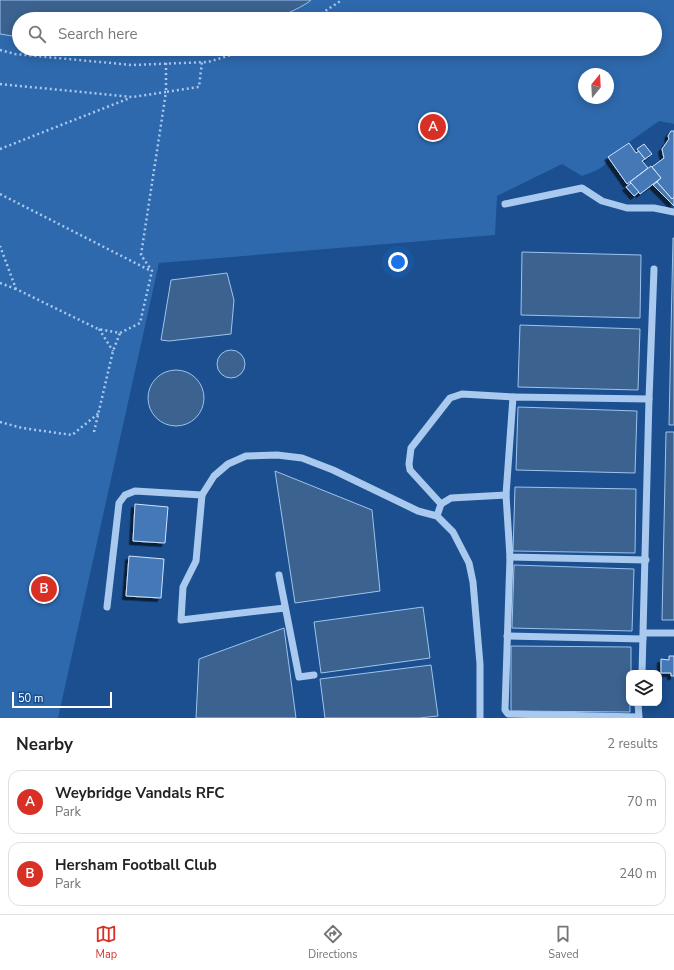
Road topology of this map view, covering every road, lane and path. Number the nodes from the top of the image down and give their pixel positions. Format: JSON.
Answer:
{"nodes":[{"id":1,"x":342,"y":0,"type":"edge"},
{"id":2,"x":324,"y":12,"type":"edge"},
{"id":3,"x":0,"y":50,"type":"edge"},
{"id":4,"x":12,"y":53,"type":"edge"},
{"id":5,"x":36,"y":56,"type":"edge"},
{"id":6,"x":228,"y":56,"type":"edge"},
{"id":7,"x":202,"y":62,"type":"junction"},
{"id":8,"x":166,"y":63,"type":"junction"},
{"id":9,"x":0,"y":84,"type":"edge"},
{"id":10,"x":166,"y":92,"type":"junction"},
{"id":11,"x":132,"y":98,"type":"junction"},
{"id":12,"x":0,"y":149,"type":"edge"},
{"id":13,"x":0,"y":194,"type":"edge"},
{"id":14,"x":505,"y":204,"type":"dead end"},
{"id":15,"x":674,"y":212,"type":"edge"},
{"id":16,"x":0,"y":246,"type":"edge"},
{"id":17,"x":654,"y":269,"type":"dead end"},
{"id":18,"x":152,"y":271,"type":"junction"},
{"id":19,"x":0,"y":283,"type":"edge"},
{"id":20,"x":16,"y":289,"type":"junction"},
{"id":21,"x":98,"y":329,"type":"junction"},
{"id":22,"x":120,"y":332,"type":"junction"},
{"id":23,"x":113,"y":351,"type":"junction"},
{"id":24,"x":513,"y":397,"type":"junction"},
{"id":25,"x":649,"y":400,"type":"junction"},
{"id":26,"x":99,"y":413,"type":"junction"},
{"id":27,"x":0,"y":422,"type":"edge"},
{"id":28,"x":94,"y":432,"type":"dead end"},
{"id":29,"x":202,"y":495,"type":"junction"},
{"id":30,"x":506,"y":495,"type":"junction"},
{"id":31,"x":441,"y":504,"type":"junction"},
{"id":32,"x":437,"y":516,"type":"junction"},
{"id":33,"x":510,"y":557,"type":"junction"},
{"id":34,"x":646,"y":560,"type":"junction"},
{"id":35,"x":279,"y":575,"type":"dead end"},
{"id":36,"x":107,"y":606,"type":"dead end"},
{"id":37,"x":285,"y":608,"type":"junction"},
{"id":38,"x":674,"y":633,"type":"edge"},
{"id":39,"x":507,"y":636,"type":"junction"},
{"id":40,"x":643,"y":636,"type":"junction"},
{"id":41,"x":642,"y":670,"type":"edge"},
{"id":42,"x":314,"y":675,"type":"dead end"},
{"id":43,"x":638,"y":706,"type":"edge"},
{"id":44,"x":480,"y":718,"type":"edge"}],
"edges":[{"from":1,"to":2,"type":"path"},
{"from":3,"to":4,"type":"path"},
{"from":5,"to":8,"type":"path"},
{"from":6,"to":7,"type":"path"},
{"from":7,"to":8,"type":"path"},
{"from":7,"to":10,"type":"path"},
{"from":8,"to":10,"type":"path"},
{"from":9,"to":11,"type":"path"},
{"from":10,"to":11,"type":"path"},
{"from":10,"to":18,"type":"path"},
{"from":11,"to":12,"type":"path"},
{"from":13,"to":18,"type":"path"},
{"from":14,"to":15,"type":"lane"},
{"from":16,"to":20,"type":"path"},
{"from":17,"to":25,"type":"lane"},
{"from":18,"to":22,"type":"path"},
{"from":19,"to":20,"type":"path"},
{"from":20,"to":21,"type":"path"},
{"from":21,"to":22,"type":"path"},
{"from":21,"to":23,"type":"path"},
{"from":22,"to":23,"type":"path"},
{"from":23,"to":26,"type":"path"},
{"from":24,"to":25,"type":"lane"},
{"from":24,"to":30,"type":"lane"},
{"from":24,"to":31,"type":"lane"},
{"from":25,"to":34,"type":"lane"},
{"from":26,"to":27,"type":"path"},
{"from":26,"to":28,"type":"path"},
{"from":29,"to":32,"type":"lane"},
{"from":29,"to":36,"type":"lane"},
{"from":29,"to":37,"type":"lane"},
{"from":30,"to":31,"type":"lane"},
{"from":30,"to":33,"type":"lane"},
{"from":31,"to":32,"type":"lane"},
{"from":32,"to":44,"type":"lane"},
{"from":33,"to":34,"type":"lane"},
{"from":33,"to":39,"type":"lane"},
{"from":34,"to":40,"type":"lane"},
{"from":35,"to":37,"type":"lane"},
{"from":37,"to":42,"type":"lane"},
{"from":38,"to":40,"type":"lane"},
{"from":39,"to":40,"type":"lane"},
{"from":39,"to":43,"type":"lane"},
{"from":40,"to":41,"type":"lane"}]}
